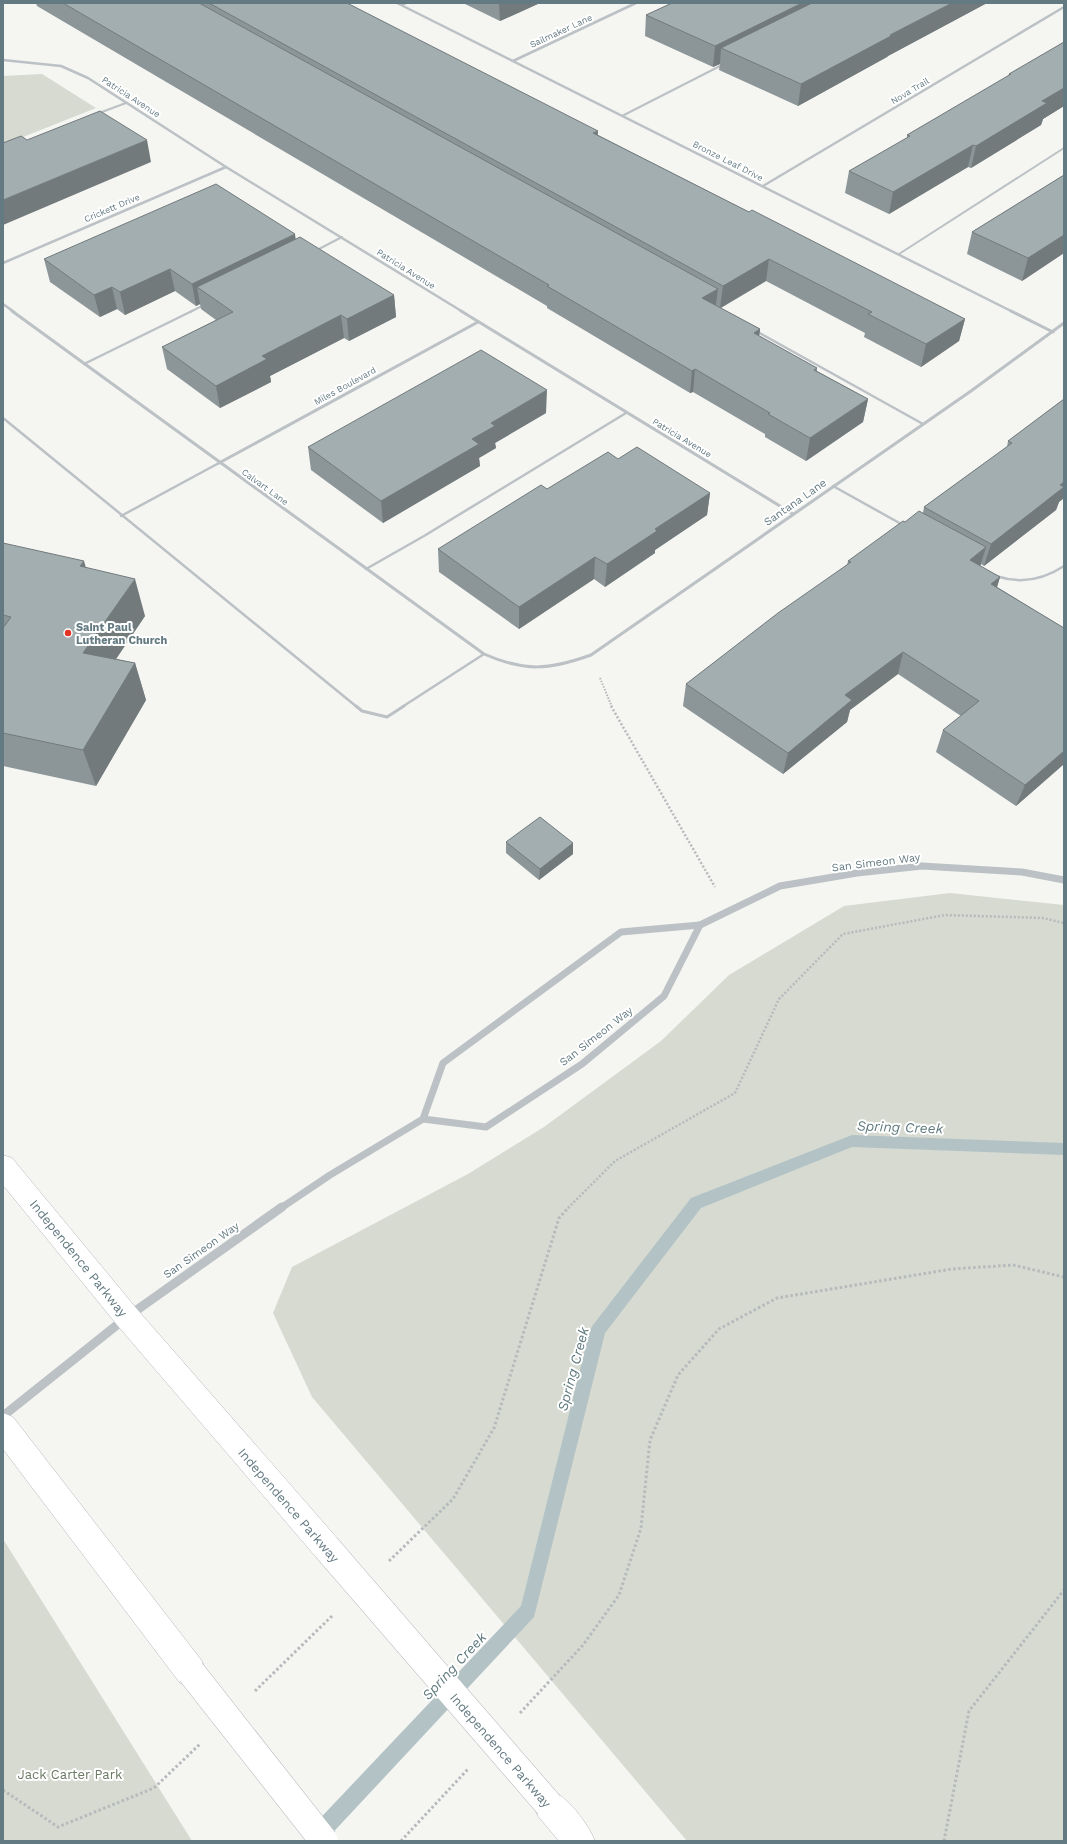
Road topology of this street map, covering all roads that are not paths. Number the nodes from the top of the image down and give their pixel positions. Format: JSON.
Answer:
{"nodes":[{"id":1,"x":397,"y":3,"type":"edge"},
{"id":2,"x":407,"y":3,"type":"edge"},
{"id":3,"x":636,"y":3,"type":"edge"},
{"id":4,"x":401,"y":5,"type":"junction"},
{"id":5,"x":1064,"y":7,"type":"edge"},
{"id":6,"x":3,"y":60,"type":"edge"},
{"id":7,"x":513,"y":61,"type":"junction"},
{"id":8,"x":726,"y":62,"type":"edge"},
{"id":9,"x":126,"y":103,"type":"junction"},
{"id":10,"x":97,"y":114,"type":"edge"},
{"id":11,"x":622,"y":116,"type":"junction"},
{"id":12,"x":1064,"y":148,"type":"edge"},
{"id":13,"x":226,"y":167,"type":"junction"},
{"id":14,"x":763,"y":186,"type":"junction"},
{"id":15,"x":342,"y":237,"type":"junction"},
{"id":16,"x":313,"y":252,"type":"edge"},
{"id":17,"x":899,"y":254,"type":"junction"},
{"id":18,"x":3,"y":263,"type":"edge"},
{"id":19,"x":3,"y":304,"type":"edge"},
{"id":20,"x":206,"y":304,"type":"edge"},
{"id":21,"x":478,"y":322,"type":"junction"},
{"id":22,"x":1064,"y":323,"type":"edge"},
{"id":23,"x":756,"y":330,"type":"edge"},
{"id":24,"x":1052,"y":332,"type":"junction"},
{"id":25,"x":84,"y":364,"type":"junction"},
{"id":26,"x":626,"y":413,"type":"junction"},
{"id":27,"x":3,"y":418,"type":"edge"},
{"id":28,"x":923,"y":424,"type":"junction"},
{"id":29,"x":219,"y":463,"type":"junction"},
{"id":30,"x":833,"y":486,"type":"junction"},
{"id":31,"x":793,"y":514,"type":"junction"},
{"id":32,"x":121,"y":516,"type":"junction"},
{"id":33,"x":909,"y":528,"type":"edge"},
{"id":34,"x":1064,"y":566,"type":"edge"},
{"id":35,"x":366,"y":569,"type":"junction"},
{"id":36,"x":991,"y":573,"type":"edge"},
{"id":37,"x":484,"y":654,"type":"junction"},
{"id":38,"x":526,"y":669,"type":"joint"},
{"id":39,"x":1064,"y":880,"type":"edge"},
{"id":40,"x":700,"y":925,"type":"junction"},
{"id":41,"x":423,"y":1119,"type":"junction"},
{"id":42,"x":3,"y":1166,"type":"edge"},
{"id":43,"x":127,"y":1317,"type":"junction"},
{"id":44,"x":3,"y":1416,"type":"edge"},
{"id":45,"x":3,"y":1427,"type":"edge"},
{"id":46,"x":324,"y":1841,"type":"edge"},
{"id":47,"x":579,"y":1841,"type":"edge"}],
"edges":[{"from":1,"to":4,"type":"street","name":"Bronze Leaf Drive"},
{"from":2,"to":4,"type":"lane"},
{"from":3,"to":7,"type":"street","name":"Sailmaker Lane"},
{"from":4,"to":7,"type":"street","name":"Bronze Leaf Drive"},
{"from":5,"to":14,"type":"street","name":"Nova Trail"},
{"from":6,"to":9,"type":"street","name":"Patricia Avenue"},
{"from":7,"to":11,"type":"street","name":"Bronze Leaf Drive"},
{"from":8,"to":11,"type":"lane"},
{"from":9,"to":10,"type":"lane"},
{"from":9,"to":13,"type":"street","name":"Patricia Avenue"},
{"from":11,"to":14,"type":"street","name":"Bronze Leaf Drive"},
{"from":12,"to":17,"type":"lane"},
{"from":13,"to":15,"type":"street","name":"Patricia Avenue"},
{"from":13,"to":18,"type":"street","name":"Crickett Drive"},
{"from":14,"to":17,"type":"street","name":"Bronze Leaf Drive"},
{"from":15,"to":16,"type":"lane"},
{"from":15,"to":21,"type":"street","name":"Patricia Avenue"},
{"from":17,"to":24,"type":"street","name":"Bronze Leaf Drive"},
{"from":19,"to":25,"type":"street","name":"Calvart Lane"},
{"from":20,"to":25,"type":"lane"},
{"from":21,"to":26,"type":"street","name":"Patricia Avenue"},
{"from":21,"to":29,"type":"street","name":"Miles Boulevard"},
{"from":22,"to":24,"type":"street","name":"Santana Lane"},
{"from":23,"to":28,"type":"lane"},
{"from":24,"to":28,"type":"street","name":"Santana Lane"},
{"from":25,"to":29,"type":"street","name":"Calvart Lane"},
{"from":26,"to":31,"type":"street","name":"Patricia Avenue"},
{"from":26,"to":35,"type":"lane"},
{"from":27,"to":32,"type":"lane"},
{"from":28,"to":30,"type":"street","name":"Santana Lane"},
{"from":29,"to":32,"type":"lane"},
{"from":29,"to":35,"type":"street","name":"Calvart Lane"},
{"from":30,"to":31,"type":"street","name":"Santana Lane"},
{"from":30,"to":33,"type":"lane"},
{"from":31,"to":38,"type":"street","name":"Santana Lane"},
{"from":32,"to":37,"type":"lane"},
{"from":34,"to":36,"type":"lane"},
{"from":35,"to":37,"type":"street","name":"Calvart Lane"},
{"from":37,"to":38,"type":"street","name":"Calvart Lane"},
{"from":39,"to":40,"type":"street","name":"San Simeon Way"},
{"from":40,"to":41,"type":"street","name":"San Simeon Way"},
{"from":40,"to":41,"type":"street","name":"San Simeon Way"},
{"from":41,"to":43,"type":"street","name":"San Simeon Way"},
{"from":42,"to":43,"type":"main road","name":"Independence Parkway"},
{"from":43,"to":44,"type":"street","name":"San Simeon Way"},
{"from":43,"to":47,"type":"main road","name":"Independence Parkway","bridge":true},
{"from":45,"to":46,"type":"main road","bridge":true}]}
